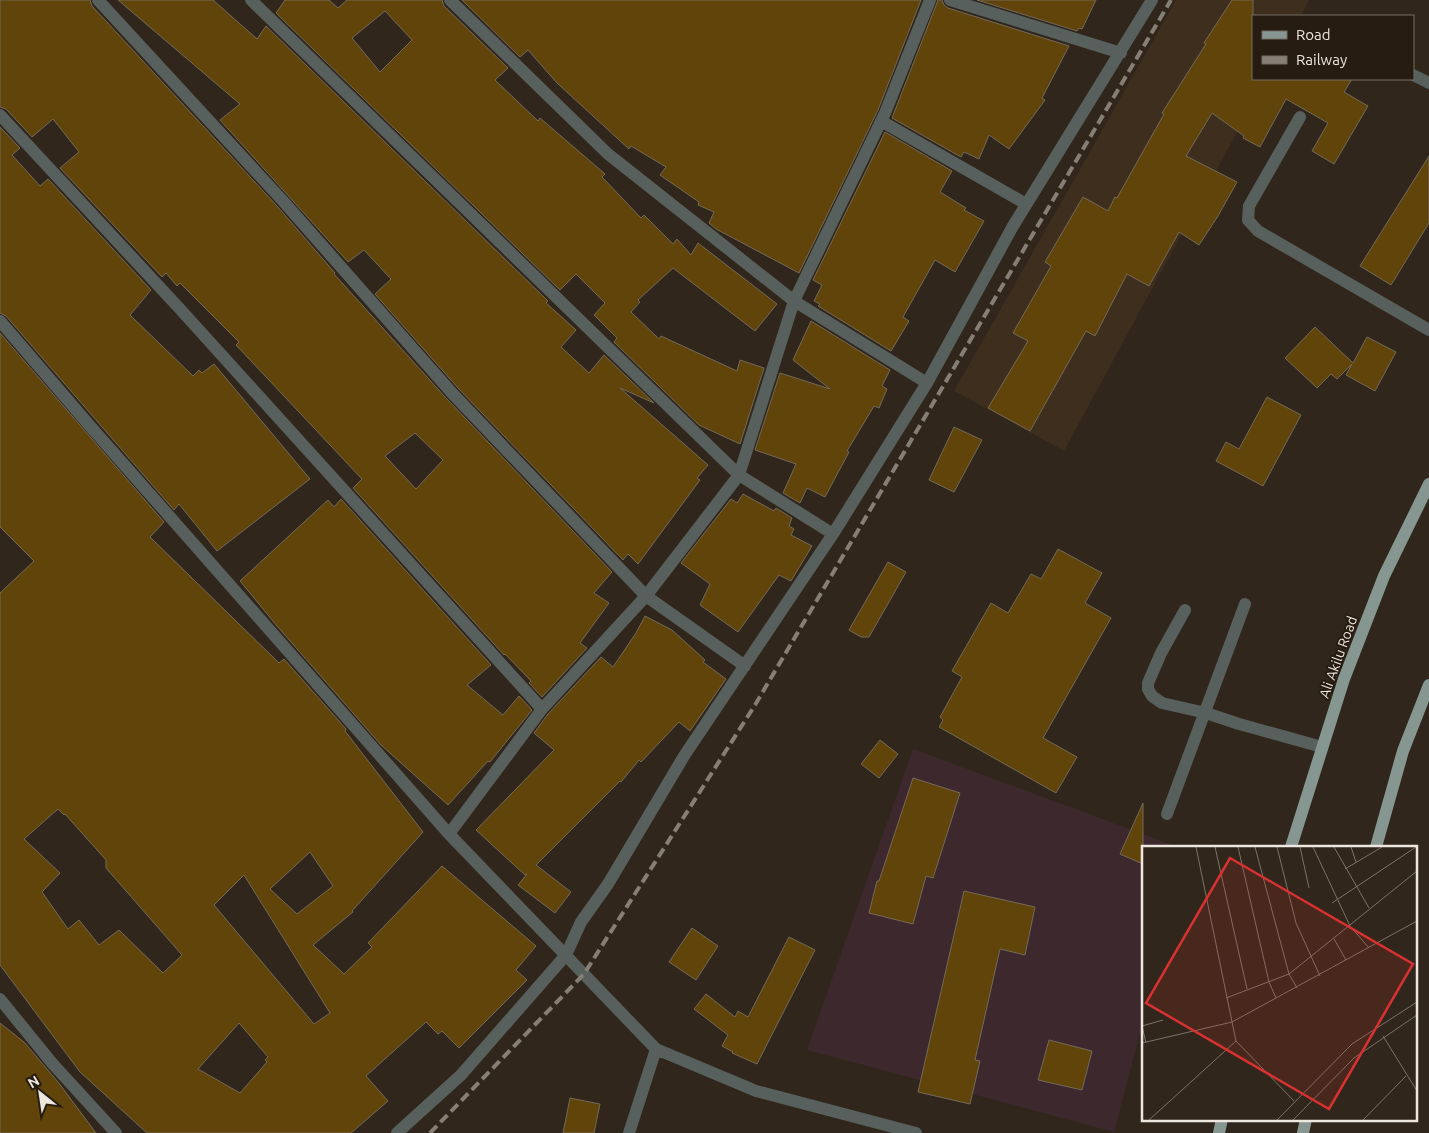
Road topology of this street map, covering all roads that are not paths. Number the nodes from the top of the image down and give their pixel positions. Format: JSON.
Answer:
{"nodes":[{"id":1,"x":98,"y":0,"type":"edge"},
{"id":2,"x":251,"y":0,"type":"edge"},
{"id":3,"x":450,"y":0,"type":"edge"},
{"id":4,"x":930,"y":0,"type":"edge"},
{"id":5,"x":950,"y":0,"type":"edge"},
{"id":6,"x":1152,"y":0,"type":"edge"},
{"id":7,"x":1121,"y":53,"type":"junction"},
{"id":8,"x":1414,"y":76,"type":"edge"},
{"id":9,"x":1429,"y":83,"type":"edge"},
{"id":10,"x":0,"y":114,"type":"edge"},
{"id":11,"x":1300,"y":117,"type":"dead end"},
{"id":12,"x":881,"y":121,"type":"junction"},
{"id":13,"x":1026,"y":204,"type":"junction"},
{"id":14,"x":794,"y":301,"type":"junction"},
{"id":15,"x":0,"y":321,"type":"edge"},
{"id":16,"x":1427,"y":325,"type":"edge"},
{"id":17,"x":927,"y":383,"type":"junction"},
{"id":18,"x":739,"y":475,"type":"junction"},
{"id":19,"x":1429,"y":484,"type":"edge"},
{"id":20,"x":833,"y":534,"type":"junction"},
{"id":21,"x":646,"y":596,"type":"junction"},
{"id":22,"x":1245,"y":604,"type":"dead end"},
{"id":23,"x":1185,"y":610,"type":"dead end"},
{"id":24,"x":744,"y":666,"type":"junction"},
{"id":25,"x":1429,"y":685,"type":"edge"},
{"id":26,"x":542,"y":709,"type":"junction"},
{"id":27,"x":1206,"y":713,"type":"junction"},
{"id":28,"x":1322,"y":747,"type":"junction"},
{"id":29,"x":1167,"y":814,"type":"dead end"},
{"id":30,"x":449,"y":834,"type":"junction"},
{"id":31,"x":1291,"y":846,"type":"edge"},
{"id":32,"x":1376,"y":846,"type":"edge"},
{"id":33,"x":566,"y":955,"type":"junction"},
{"id":34,"x":0,"y":999,"type":"edge"},
{"id":35,"x":656,"y":1049,"type":"junction"},
{"id":36,"x":1222,"y":1120,"type":"edge"},
{"id":37,"x":1306,"y":1120,"type":"edge"},
{"id":38,"x":116,"y":1133,"type":"edge"},
{"id":39,"x":397,"y":1133,"type":"edge"},
{"id":40,"x":629,"y":1133,"type":"edge"},
{"id":41,"x":916,"y":1133,"type":"edge"},
{"id":42,"x":1219,"y":1133,"type":"edge"},
{"id":43,"x":1303,"y":1133,"type":"edge"}],
"edges":[{"from":1,"to":21,"type":"street"},
{"from":2,"to":18,"type":"street"},
{"from":3,"to":14,"type":"street"},
{"from":4,"to":12,"type":"street"},
{"from":5,"to":7,"type":"street"},
{"from":6,"to":7,"type":"street"},
{"from":7,"to":13,"type":"street"},
{"from":8,"to":9,"type":"street"},
{"from":10,"to":26,"type":"street"},
{"from":11,"to":16,"type":"street"},
{"from":12,"to":13,"type":"street"},
{"from":12,"to":14,"type":"street"},
{"from":13,"to":17,"type":"street"},
{"from":14,"to":17,"type":"street"},
{"from":14,"to":18,"type":"street"},
{"from":15,"to":30,"type":"street"},
{"from":17,"to":20,"type":"street"},
{"from":18,"to":20,"type":"street"},
{"from":18,"to":21,"type":"street"},
{"from":19,"to":28,"type":"main road","name":"Ali Akilu Road"},
{"from":20,"to":24,"type":"street"},
{"from":21,"to":24,"type":"street"},
{"from":21,"to":26,"type":"street"},
{"from":22,"to":27,"type":"street"},
{"from":23,"to":27,"type":"street"},
{"from":24,"to":33,"type":"street"},
{"from":25,"to":32,"type":"main road"},
{"from":26,"to":30,"type":"street"},
{"from":27,"to":28,"type":"street"},
{"from":27,"to":29,"type":"street"},
{"from":28,"to":31,"type":"main road","name":"Ali Akilu Road"},
{"from":30,"to":33,"type":"street"},
{"from":33,"to":35,"type":"street"},
{"from":33,"to":39,"type":"street"},
{"from":34,"to":38,"type":"street"},
{"from":35,"to":40,"type":"street"},
{"from":35,"to":41,"type":"street"},
{"from":36,"to":42,"type":"main road"},
{"from":37,"to":43,"type":"main road"}]}
